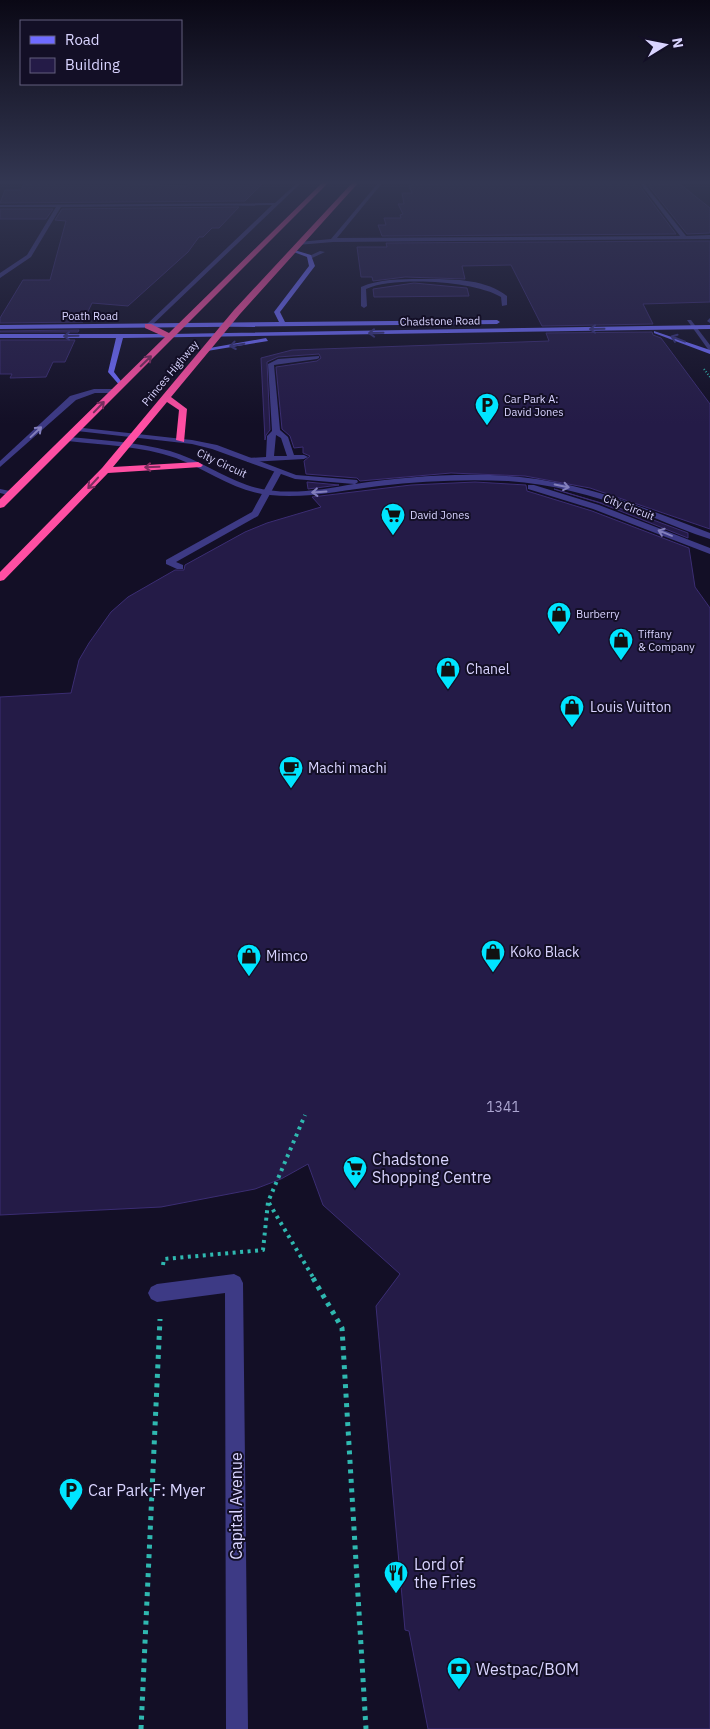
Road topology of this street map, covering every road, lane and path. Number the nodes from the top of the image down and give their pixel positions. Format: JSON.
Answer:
{"nodes":[{"id":1,"x":19,"y":263,"type":"edge"},
{"id":2,"x":214,"y":263,"type":"edge"},
{"id":3,"x":244,"y":263,"type":"edge"},
{"id":4,"x":282,"y":263,"type":"edge"},
{"id":5,"x":312,"y":263,"type":"edge"},
{"id":6,"x":0,"y":276,"type":"edge"},
{"id":7,"x":504,"y":305,"type":"dead end"},
{"id":8,"x":364,"y":306,"type":"dead end"},
{"id":9,"x":710,"y":320,"type":"edge"},
{"id":10,"x":566,"y":321,"type":"dead end"},
{"id":11,"x":688,"y":321,"type":"junction"},
{"id":12,"x":509,"y":322,"type":"dead end"},
{"id":13,"x":282,"y":323,"type":"junction"},
{"id":14,"x":227,"y":324,"type":"junction"},
{"id":15,"x":181,"y":325,"type":"junction"},
{"id":16,"x":148,"y":326,"type":"junction"},
{"id":17,"x":0,"y":327,"type":"edge"},
{"id":18,"x":710,"y":327,"type":"edge"},
{"id":19,"x":646,"y":328,"type":"junction"},
{"id":20,"x":694,"y":328,"type":"junction"},
{"id":21,"x":302,"y":334,"type":"junction"},
{"id":22,"x":219,"y":335,"type":"junction"},
{"id":23,"x":0,"y":336,"type":"edge"},
{"id":24,"x":120,"y":336,"type":"junction"},
{"id":25,"x":170,"y":336,"type":"junction"},
{"id":26,"x":207,"y":349,"type":"junction"},
{"id":27,"x":710,"y":351,"type":"edge"},
{"id":28,"x":317,"y":357,"type":"dead end"},
{"id":29,"x":118,"y":388,"type":"junction"},
{"id":30,"x":166,"y":397,"type":"junction"},
{"id":31,"x":77,"y":429,"type":"junction"},
{"id":32,"x":276,"y":431,"type":"junction"},
{"id":33,"x":134,"y":435,"type":"junction"},
{"id":34,"x":68,"y":439,"type":"junction"},
{"id":35,"x":181,"y":440,"type":"junction"},
{"id":36,"x":125,"y":446,"type":"junction"},
{"id":37,"x":291,"y":457,"type":"junction"},
{"id":38,"x":304,"y":457,"type":"dead end"},
{"id":39,"x":270,"y":458,"type":"junction"},
{"id":40,"x":250,"y":460,"type":"junction"},
{"id":41,"x":198,"y":464,"type":"junction"},
{"id":42,"x":0,"y":465,"type":"edge"},
{"id":43,"x":105,"y":470,"type":"junction"},
{"id":44,"x":278,"y":472,"type":"junction"},
{"id":45,"x":479,"y":479,"type":"junction"},
{"id":46,"x":366,"y":483,"type":"junction"},
{"id":47,"x":0,"y":492,"type":"edge"},
{"id":48,"x":268,"y":493,"type":"junction"},
{"id":49,"x":12,"y":494,"type":"junction"},
{"id":50,"x":0,"y":505,"type":"edge"},
{"id":51,"x":710,"y":536,"type":"edge"},
{"id":52,"x":710,"y":551,"type":"edge"},
{"id":53,"x":180,"y":567,"type":"dead end"},
{"id":54,"x":0,"y":578,"type":"edge"},
{"id":55,"x":305,"y":1115,"type":"dead end"},
{"id":56,"x":268,"y":1202,"type":"junction"},
{"id":57,"x":159,"y":1292,"type":"junction"},
{"id":58,"x":141,"y":1729,"type":"edge"},
{"id":59,"x":238,"y":1729,"type":"edge"},
{"id":60,"x":366,"y":1729,"type":"edge"}],
"edges":[{"from":1,"to":6,"type":"street"},
{"from":2,"to":16,"type":"street"},
{"from":3,"to":15,"type":"highway","name":"Princes Highway"},
{"from":4,"to":14,"type":"highway","name":"Princes Highway"},
{"from":5,"to":13,"type":"street"},
{"from":7,"to":8,"type":"street"},
{"from":9,"to":11,"type":"street"},
{"from":10,"to":11,"type":"street"},
{"from":11,"to":20,"type":"street"},
{"from":12,"to":13,"type":"street","name":"Chadstone Road"},
{"from":13,"to":14,"type":"street","name":"Chadstone Road"},
{"from":14,"to":15,"type":"street","name":"Chadstone Road"},
{"from":14,"to":22,"type":"highway","name":"Princes Highway"},
{"from":15,"to":16,"type":"street","name":"Poath Road"},
{"from":15,"to":25,"type":"highway","name":"Princes Highway"},
{"from":16,"to":17,"type":"street","name":"Poath Road"},
{"from":16,"to":25,"type":"highway"},
{"from":18,"to":20,"type":"street","name":"Chadstone Road"},
{"from":19,"to":20,"type":"street","name":"Chadstone Road"},
{"from":19,"to":21,"type":"street","name":"Chadstone Road","one_way":true},
{"from":27,"to":19,"type":"street","one_way":true},
{"from":20,"to":27,"type":"street"},
{"from":21,"to":22,"type":"street","name":"Chadstone Road"},
{"from":21,"to":26,"type":"street","one_way":true},
{"from":22,"to":25,"type":"street","name":"Chadstone Road"},
{"from":22,"to":26,"type":"highway","name":"Princes Highway"},
{"from":24,"to":23,"type":"street","name":"Poath Road","one_way":true},
{"from":24,"to":25,"type":"street","name":"Poath Road"},
{"from":24,"to":29,"type":"street"},
{"from":29,"to":25,"type":"highway","name":"Princes Highway","one_way":true},
{"from":26,"to":30,"type":"highway","name":"Princes Highway"},
{"from":28,"to":32,"type":"street"},
{"from":31,"to":29,"type":"highway","one_way":true},
{"from":42,"to":29,"type":"street","one_way":true},
{"from":30,"to":33,"type":"highway","name":"Princes Highway"},
{"from":30,"to":35,"type":"highway"},
{"from":31,"to":33,"type":"street","name":"City Circuit"},
{"from":31,"to":34,"type":"highway"},
{"from":32,"to":37,"type":"street"},
{"from":32,"to":39,"type":"street"},
{"from":33,"to":35,"type":"street","name":"City Circuit"},
{"from":33,"to":36,"type":"highway","name":"Princes Highway"},
{"from":34,"to":36,"type":"street","name":"City Circuit"},
{"from":34,"to":49,"type":"highway"},
{"from":35,"to":40,"type":"street","name":"City Circuit"},
{"from":36,"to":41,"type":"street","name":"City Circuit"},
{"from":36,"to":43,"type":"highway","name":"Princes Highway"},
{"from":37,"to":38,"type":"street"},
{"from":37,"to":39,"type":"street"},
{"from":39,"to":40,"type":"street"},
{"from":40,"to":44,"type":"street","name":"City Circuit"},
{"from":41,"to":43,"type":"highway","one_way":true},
{"from":41,"to":48,"type":"street","name":"City Circuit"},
{"from":43,"to":54,"type":"highway","name":"Princes Highway","one_way":true},
{"from":44,"to":46,"type":"street","name":"City Circuit"},
{"from":44,"to":48,"type":"street"},
{"from":45,"to":46,"type":"street","name":"City Circuit"},
{"from":45,"to":51,"type":"street","name":"City Circuit","one_way":true},
{"from":52,"to":45,"type":"street","name":"City Circuit","one_way":true},
{"from":46,"to":48,"type":"street","name":"City Circuit","one_way":true},
{"from":47,"to":49,"type":"street"},
{"from":48,"to":53,"type":"street"},
{"from":49,"to":50,"type":"highway"},
{"from":55,"to":56,"type":"path"},
{"from":56,"to":57,"type":"path"},
{"from":56,"to":60,"type":"path"},
{"from":57,"to":58,"type":"path"},
{"from":57,"to":59,"type":"street","name":"Capital Avenue"}]}
